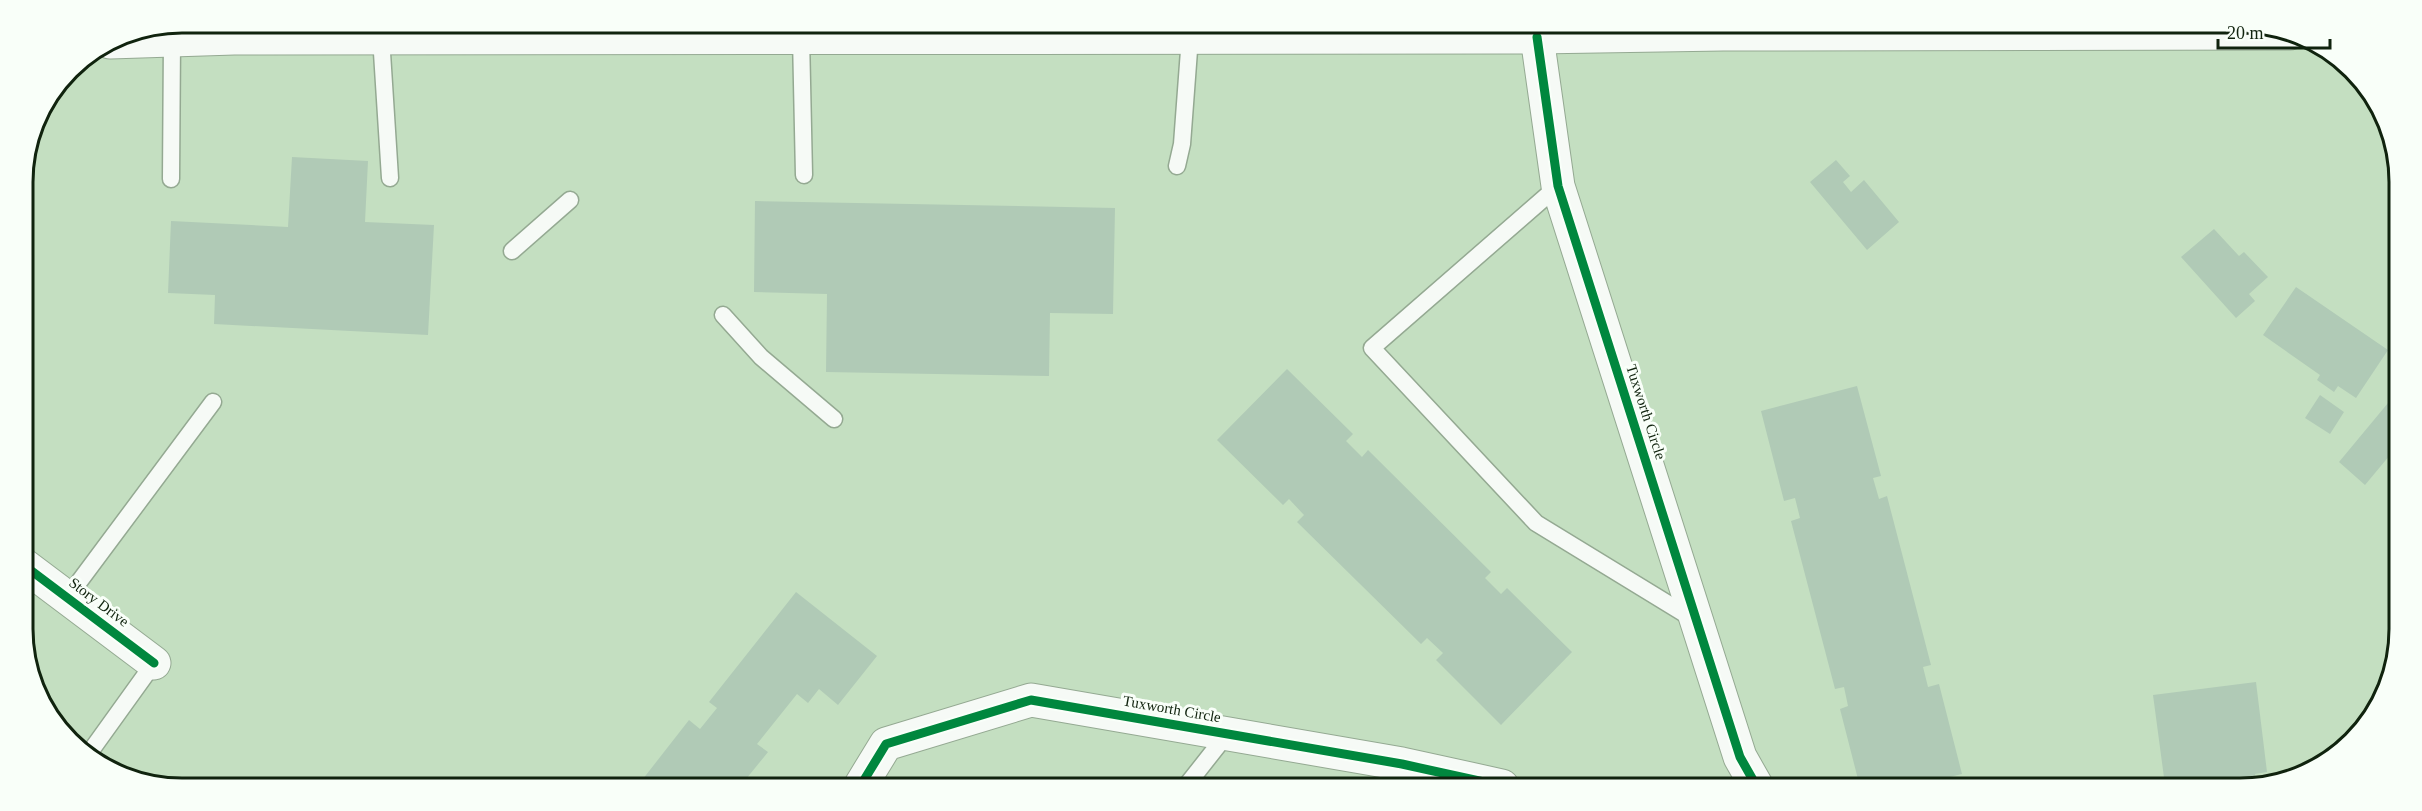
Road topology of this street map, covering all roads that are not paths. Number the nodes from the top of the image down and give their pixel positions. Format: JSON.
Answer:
{"nodes":[{"id":1,"x":198,"y":33,"type":"edge"},
{"id":2,"x":256,"y":33,"type":"edge"},
{"id":3,"x":408,"y":33,"type":"edge"},
{"id":4,"x":731,"y":33,"type":"edge"},
{"id":5,"x":824,"y":33,"type":"edge"},
{"id":6,"x":954,"y":33,"type":"edge"},
{"id":7,"x":1645,"y":33,"type":"edge"},
{"id":8,"x":801,"y":37,"type":"junction"},
{"id":9,"x":1190,"y":37,"type":"junction"},
{"id":10,"x":1537,"y":37,"type":"junction"},
{"id":11,"x":381,"y":38,"type":"junction"},
{"id":12,"x":172,"y":39,"type":"junction"},
{"id":13,"x":134,"y":41,"type":"edge"},
{"id":14,"x":1177,"y":166,"type":"dead end"},
{"id":15,"x":804,"y":175,"type":"dead end"},
{"id":16,"x":171,"y":178,"type":"dead end"},
{"id":17,"x":390,"y":178,"type":"dead end"},
{"id":18,"x":1558,"y":186,"type":"junction"},
{"id":19,"x":570,"y":200,"type":"dead end"},
{"id":20,"x":512,"y":250,"type":"dead end"},
{"id":21,"x":723,"y":315,"type":"dead end"},
{"id":22,"x":213,"y":402,"type":"dead end"},
{"id":23,"x":834,"y":419,"type":"dead end"},
{"id":24,"x":33,"y":572,"type":"edge"},
{"id":25,"x":67,"y":598,"type":"junction"},
{"id":26,"x":1696,"y":621,"type":"junction"},
{"id":27,"x":154,"y":663,"type":"joint"},
{"id":28,"x":1227,"y":734,"type":"junction"},
{"id":29,"x":93,"y":748,"type":"edge"},
{"id":30,"x":865,"y":778,"type":"edge"},
{"id":31,"x":1192,"y":778,"type":"edge"},
{"id":32,"x":1466,"y":778,"type":"edge"},
{"id":33,"x":1752,"y":778,"type":"edge"}],
"edges":[{"from":1,"to":12,"type":"main road"},
{"from":2,"to":11,"type":"main road"},
{"from":3,"to":11,"type":"main road"},
{"from":4,"to":8,"type":"main road"},
{"from":5,"to":8,"type":"main road"},
{"from":6,"to":9,"type":"main road"},
{"from":7,"to":10,"type":"main road"},
{"from":8,"to":15,"type":"lane"},
{"from":9,"to":10,"type":"main road"},
{"from":9,"to":14,"type":"lane"},
{"from":10,"to":18,"type":"main road","name":"Tuxworth Circle"},
{"from":11,"to":17,"type":"lane"},
{"from":12,"to":13,"type":"main road"},
{"from":12,"to":16,"type":"lane"},
{"from":18,"to":26,"type":"main road","name":"Tuxworth Circle"},
{"from":18,"to":26,"type":"lane"},
{"from":19,"to":20,"type":"lane"},
{"from":21,"to":23,"type":"lane"},
{"from":22,"to":25,"type":"lane"},
{"from":24,"to":25,"type":"main road","name":"Story Drive"},
{"from":25,"to":27,"type":"main road","name":"Story Drive"},
{"from":26,"to":33,"type":"main road","name":"Tuxworth Circle"},
{"from":27,"to":29,"type":"lane"},
{"from":28,"to":30,"type":"main road","name":"Tuxworth Circle"},
{"from":28,"to":31,"type":"lane"},
{"from":28,"to":32,"type":"main road","name":"Tuxworth Circle"}]}
